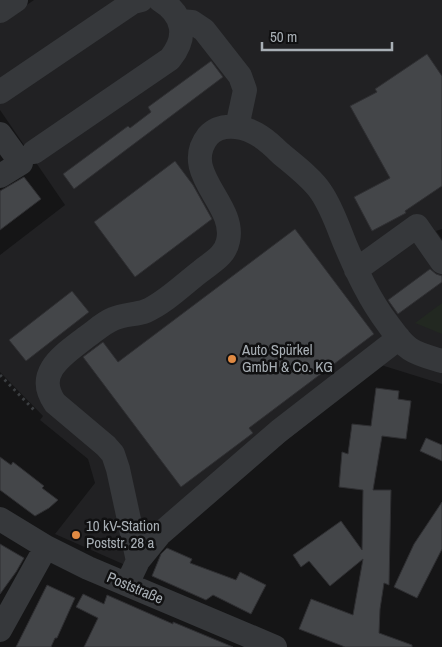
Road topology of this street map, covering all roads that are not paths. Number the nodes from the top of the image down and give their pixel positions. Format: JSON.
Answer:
{"nodes":[{"id":1,"x":16,"y":0,"type":"edge"},
{"id":2,"x":141,"y":0,"type":"edge"},
{"id":3,"x":160,"y":0,"type":"edge"},
{"id":4,"x":0,"y":11,"type":"edge"},
{"id":5,"x":180,"y":21,"type":"junction"},
{"id":6,"x":0,"y":92,"type":"edge"},
{"id":7,"x":237,"y":127,"type":"junction"},
{"id":8,"x":0,"y":134,"type":"edge"},
{"id":9,"x":34,"y":152,"type":"dead end"},
{"id":10,"x":0,"y":176,"type":"edge"},
{"id":11,"x":442,"y":262,"type":"edge"},
{"id":12,"x":356,"y":270,"type":"junction"},
{"id":13,"x":398,"y":338,"type":"junction"},
{"id":14,"x":442,"y":362,"type":"edge"},
{"id":15,"x":0,"y":519,"type":"edge"},
{"id":16,"x":46,"y":547,"type":"junction"},
{"id":17,"x":138,"y":561,"type":"junction"},
{"id":18,"x":127,"y":584,"type":"junction"},
{"id":19,"x":0,"y":630,"type":"edge"},
{"id":20,"x":275,"y":647,"type":"edge"}],
"edges":[{"from":1,"to":4,"type":"street"},
{"from":2,"to":6,"type":"street"},
{"from":3,"to":5,"type":"street"},
{"from":5,"to":7,"type":"street"},
{"from":5,"to":9,"type":"street"},
{"from":7,"to":12,"type":"street"},
{"from":7,"to":17,"type":"street"},
{"from":8,"to":10,"type":"street"},
{"from":11,"to":12,"type":"street"},
{"from":12,"to":13,"type":"street"},
{"from":13,"to":14,"type":"street"},
{"from":13,"to":17,"type":"street"},
{"from":15,"to":16,"type":"street","name":"Poststraße"},
{"from":16,"to":18,"type":"street","name":"Poststraße"},
{"from":16,"to":19,"type":"street"},
{"from":17,"to":18,"type":"street"},
{"from":18,"to":20,"type":"street","name":"Poststraße"}]}
